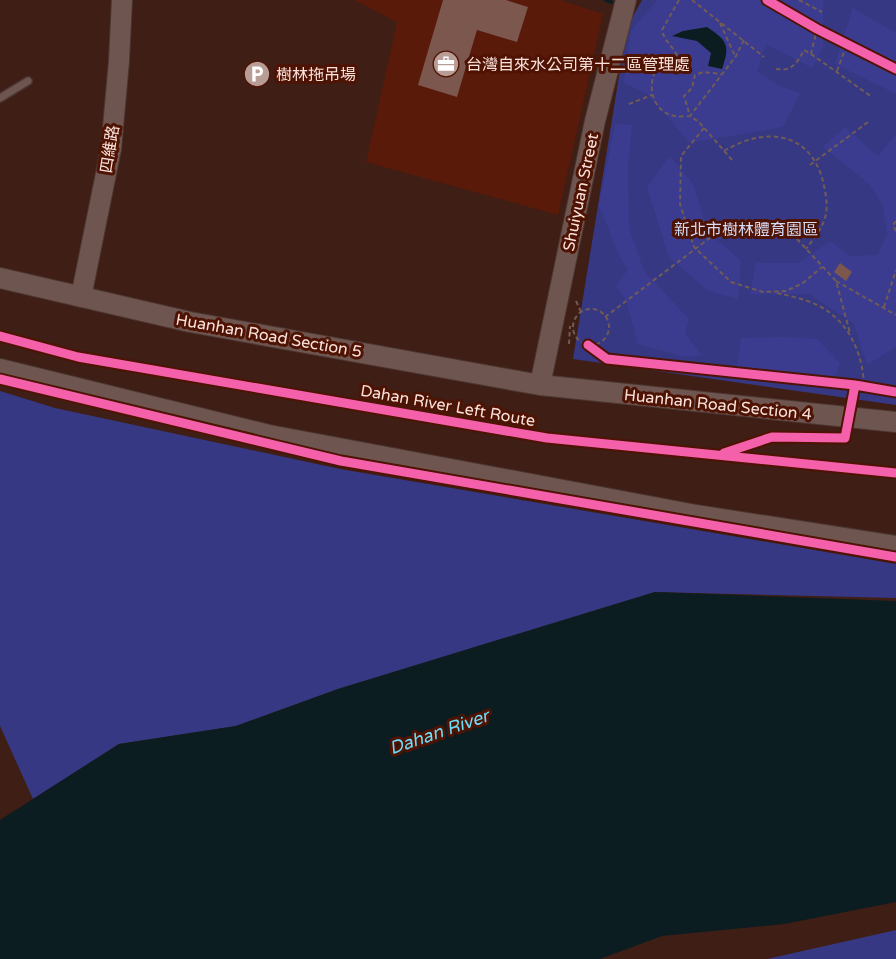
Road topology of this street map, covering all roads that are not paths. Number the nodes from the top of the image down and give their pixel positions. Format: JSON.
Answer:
{"nodes":[{"id":1,"x":122,"y":0,"type":"edge"},
{"id":2,"x":627,"y":0,"type":"edge"},
{"id":3,"x":28,"y":81,"type":"dead end"},
{"id":4,"x":0,"y":98,"type":"edge"},
{"id":5,"x":0,"y":278,"type":"edge"},
{"id":6,"x":81,"y":297,"type":"junction"},
{"id":7,"x":0,"y":369,"type":"edge"},
{"id":8,"x":540,"y":385,"type":"junction"},
{"id":9,"x":896,"y":422,"type":"edge"},
{"id":10,"x":896,"y":546,"type":"edge"}],
"edges":[{"from":1,"to":6,"type":"street","name":"四維路"},
{"from":2,"to":8,"type":"street","name":"Shuiyuan Street"},
{"from":3,"to":4,"type":"lane"},
{"from":5,"to":6,"type":"street","name":"Huanhan Road Section 5"},
{"from":6,"to":8,"type":"street","name":"Huanhan Road Section 5"},
{"from":7,"to":10,"type":"street"},
{"from":8,"to":9,"type":"street","name":"Huanhan Road Section 4"}]}
